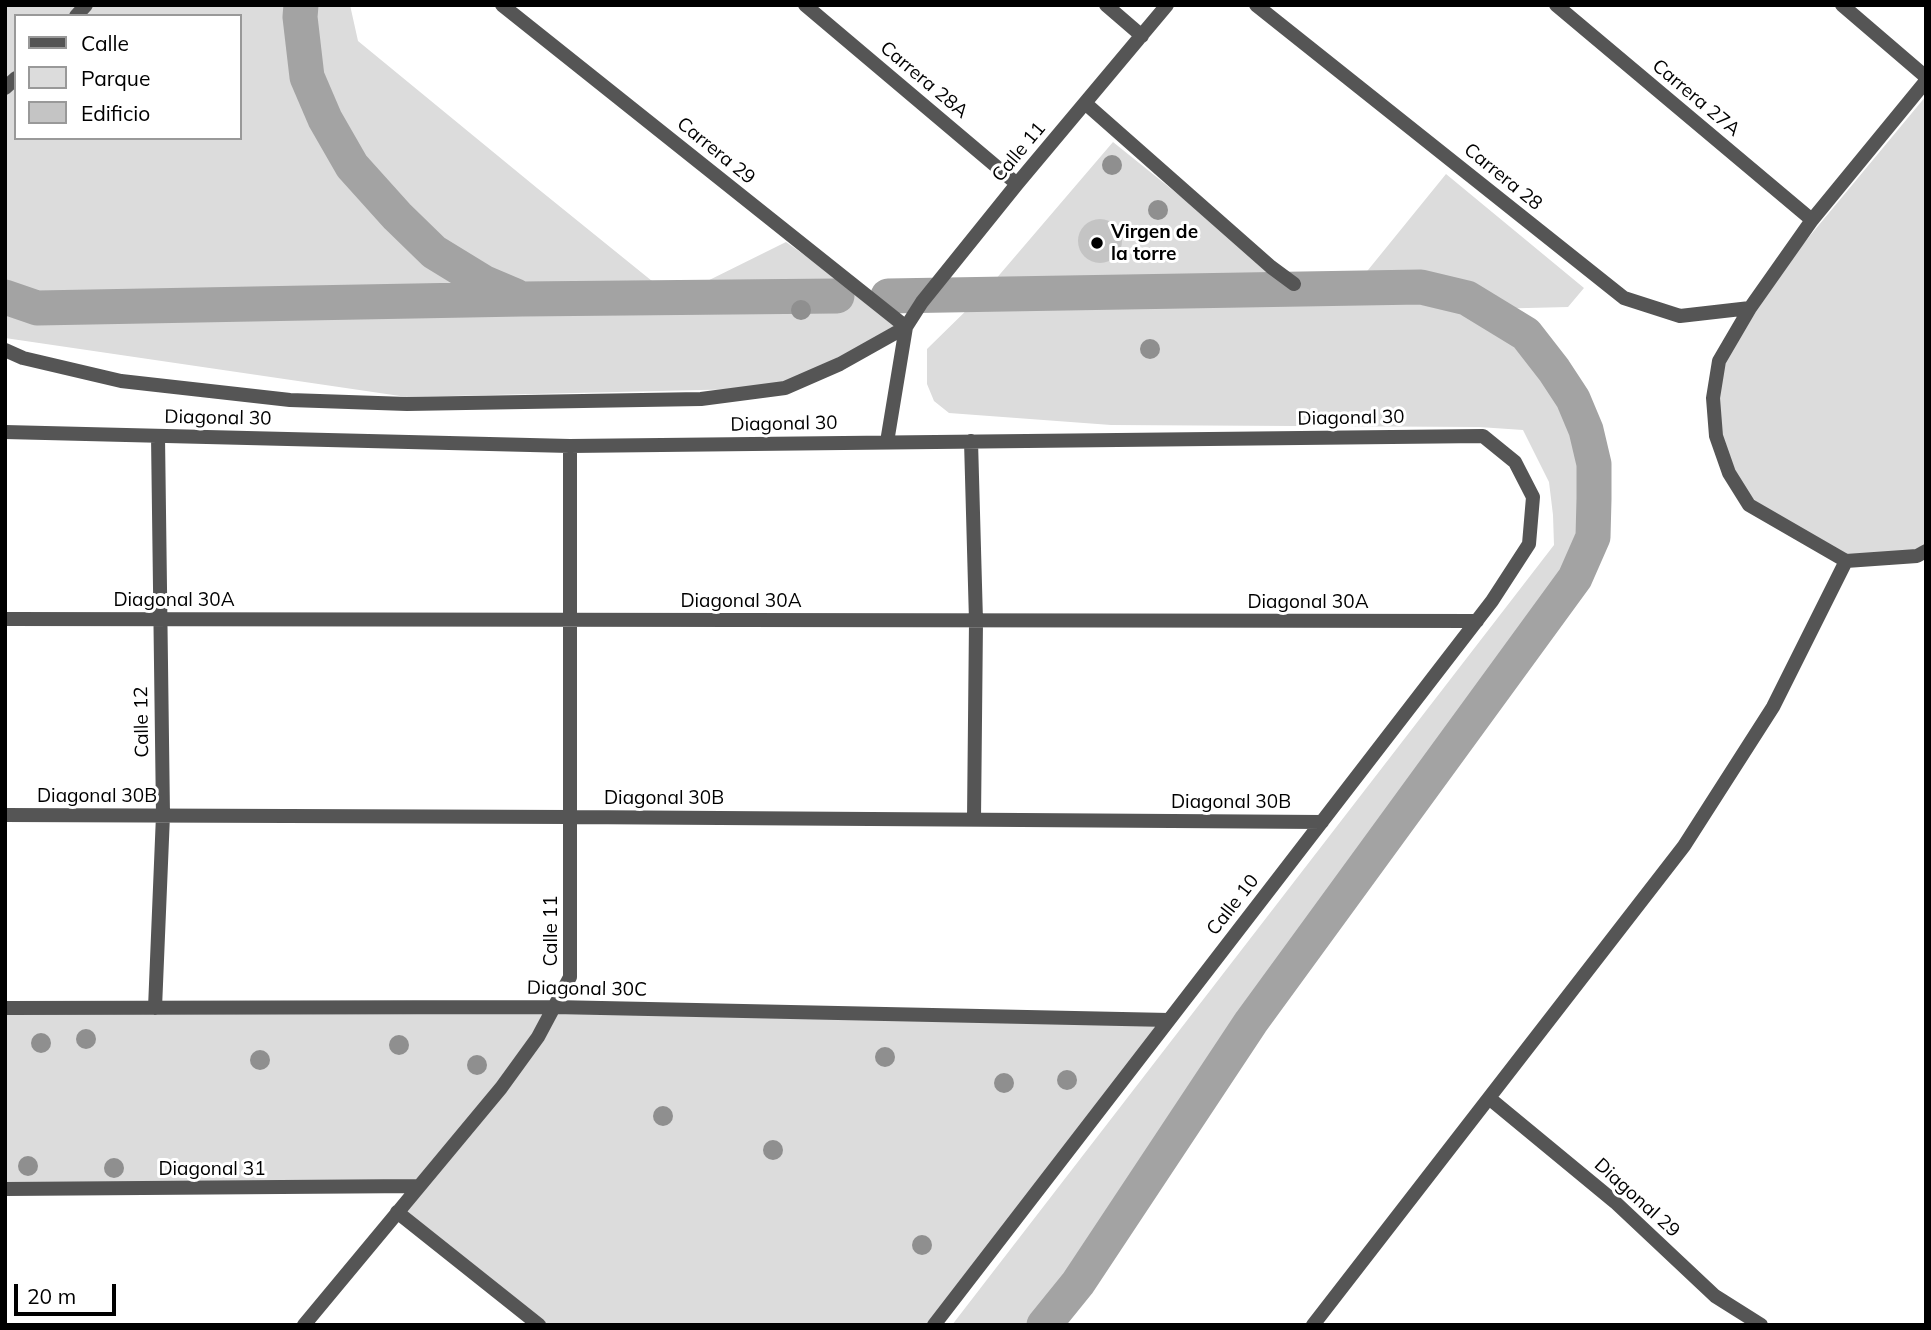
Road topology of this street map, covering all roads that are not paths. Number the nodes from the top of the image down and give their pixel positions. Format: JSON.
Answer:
{"nodes":[{"id":1,"x":502,"y":5,"type":"edge"},
{"id":2,"x":805,"y":5,"type":"edge"},
{"id":3,"x":1106,"y":5,"type":"edge"},
{"id":4,"x":1167,"y":5,"type":"edge"},
{"id":5,"x":1256,"y":5,"type":"edge"},
{"id":6,"x":1556,"y":5,"type":"edge"},
{"id":7,"x":1842,"y":5,"type":"edge"},
{"id":8,"x":1142,"y":36,"type":"junction"},
{"id":9,"x":1926,"y":79,"type":"edge"},
{"id":10,"x":1085,"y":103,"type":"junction"},
{"id":11,"x":1017,"y":184,"type":"junction"},
{"id":12,"x":1812,"y":220,"type":"junction"},
{"id":13,"x":1294,"y":284,"type":"dead end"},
{"id":14,"x":1750,"y":308,"type":"junction"},
{"id":15,"x":906,"y":327,"type":"junction"},
{"id":16,"x":5,"y":351,"type":"edge"},
{"id":17,"x":5,"y":432,"type":"edge"},
{"id":18,"x":158,"y":436,"type":"junction"},
{"id":19,"x":971,"y":441,"type":"junction"},
{"id":20,"x":887,"y":442,"type":"junction"},
{"id":21,"x":570,"y":446,"type":"junction"},
{"id":22,"x":1533,"y":497,"type":"joint"},
{"id":23,"x":1926,"y":551,"type":"edge"},
{"id":24,"x":1846,"y":561,"type":"junction"},
{"id":25,"x":5,"y":620,"type":"edge"},
{"id":26,"x":159,"y":620,"type":"junction"},
{"id":27,"x":571,"y":620,"type":"junction"},
{"id":28,"x":976,"y":621,"type":"junction"},
{"id":29,"x":1477,"y":621,"type":"junction"},
{"id":30,"x":5,"y":815,"type":"edge"},
{"id":31,"x":163,"y":815,"type":"junction"},
{"id":32,"x":570,"y":817,"type":"junction"},
{"id":33,"x":974,"y":819,"type":"junction"},
{"id":34,"x":1322,"y":822,"type":"junction"},
{"id":35,"x":554,"y":1007,"type":"junction"},
{"id":36,"x":5,"y":1008,"type":"edge"},
{"id":37,"x":155,"y":1008,"type":"junction"},
{"id":38,"x":1169,"y":1020,"type":"junction"},
{"id":39,"x":1489,"y":1098,"type":"junction"},
{"id":40,"x":419,"y":1186,"type":"junction"},
{"id":41,"x":5,"y":1189,"type":"edge"},
{"id":42,"x":397,"y":1212,"type":"junction"},
{"id":43,"x":304,"y":1325,"type":"edge"},
{"id":44,"x":538,"y":1325,"type":"edge"},
{"id":45,"x":934,"y":1325,"type":"edge"},
{"id":46,"x":1313,"y":1325,"type":"edge"},
{"id":47,"x":1761,"y":1325,"type":"edge"}],
"edges":[{"from":1,"to":15,"type":"street","name":"Carrera 29"},
{"from":2,"to":11,"type":"street","name":"Carrera 28A"},
{"from":3,"to":8,"type":"street"},
{"from":4,"to":8,"type":"street","name":"Calle 11"},
{"from":5,"to":14,"type":"street","name":"Carrera 28"},
{"from":6,"to":12,"type":"street","name":"Carrera 27A"},
{"from":7,"to":9,"type":"street"},
{"from":8,"to":10,"type":"street","name":"Calle 11"},
{"from":9,"to":12,"type":"street"},
{"from":10,"to":11,"type":"street","name":"Calle 11"},
{"from":10,"to":13,"type":"street"},
{"from":11,"to":15,"type":"street","name":"Calle 11"},
{"from":12,"to":14,"type":"street"},
{"from":14,"to":24,"type":"street"},
{"from":15,"to":16,"type":"street","name":"Diagonal 30"},
{"from":15,"to":20,"type":"street"},
{"from":17,"to":18,"type":"street","name":"Diagonal 30"},
{"from":18,"to":21,"type":"street","name":"Diagonal 30"},
{"from":18,"to":26,"type":"street","name":"Calle 12"},
{"from":19,"to":20,"type":"street","name":"Diagonal 30"},
{"from":19,"to":22,"type":"street","name":"Diagonal 30"},
{"from":19,"to":28,"type":"street"},
{"from":20,"to":21,"type":"street","name":"Diagonal 30"},
{"from":21,"to":27,"type":"street","name":"Calle 11"},
{"from":22,"to":29,"type":"street","name":"Calle 10"},
{"from":23,"to":24,"type":"street"},
{"from":24,"to":39,"type":"street"},
{"from":25,"to":26,"type":"street","name":"Diagonal 30A"},
{"from":26,"to":27,"type":"street","name":"Diagonal 30A"},
{"from":26,"to":31,"type":"street","name":"Calle 12"},
{"from":27,"to":28,"type":"street","name":"Diagonal 30A"},
{"from":27,"to":32,"type":"street","name":"Calle 11"},
{"from":28,"to":29,"type":"street","name":"Diagonal 30A"},
{"from":28,"to":33,"type":"street"},
{"from":29,"to":34,"type":"street","name":"Calle 10"},
{"from":30,"to":31,"type":"street","name":"Diagonal 30B"},
{"from":31,"to":32,"type":"street","name":"Diagonal 30B"},
{"from":31,"to":37,"type":"street","name":"Calle 12"},
{"from":32,"to":33,"type":"street","name":"Diagonal 30B"},
{"from":32,"to":35,"type":"street","name":"Calle 11"},
{"from":33,"to":34,"type":"street","name":"Diagonal 30B"},
{"from":34,"to":38,"type":"street","name":"Calle 10"},
{"from":35,"to":37,"type":"street","name":"Diagonal 30C"},
{"from":35,"to":38,"type":"street","name":"Diagonal 30C"},
{"from":35,"to":40,"type":"street","name":"Calle 11"},
{"from":36,"to":37,"type":"street","name":"Diagonal 30C"},
{"from":38,"to":45,"type":"street","name":"Calle 10"},
{"from":39,"to":46,"type":"street"},
{"from":39,"to":47,"type":"street","name":"Diagonal 29"},
{"from":40,"to":41,"type":"street","name":"Diagonal 31"},
{"from":40,"to":42,"type":"street","name":"Calle 11"},
{"from":42,"to":43,"type":"street","name":"Calle 11"},
{"from":42,"to":44,"type":"street"}]}
